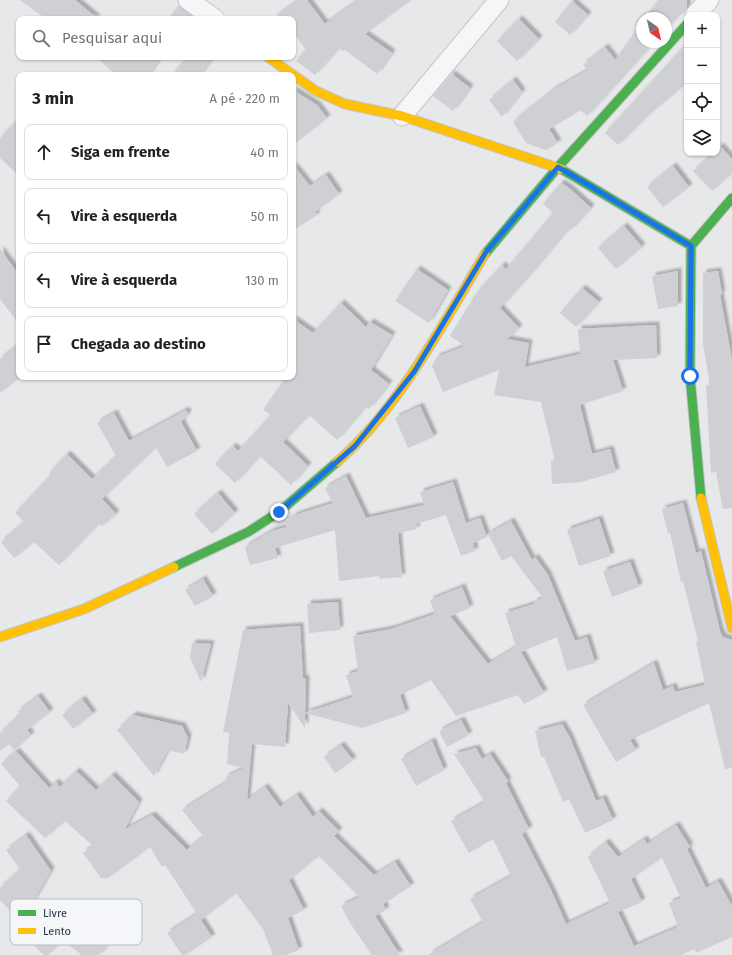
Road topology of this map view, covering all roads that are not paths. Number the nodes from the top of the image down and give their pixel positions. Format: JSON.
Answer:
{"nodes":[{"id":1,"x":188,"y":0,"type":"edge"},
{"id":2,"x":499,"y":0,"type":"edge"},
{"id":3,"x":709,"y":0,"type":"edge"},
{"id":4,"x":698,"y":12,"type":"edge"},
{"id":5,"x":210,"y":16,"type":"edge"},
{"id":6,"x":684,"y":27,"type":"edge"},
{"id":7,"x":272,"y":60,"type":"edge"},
{"id":8,"x":289,"y":72,"type":"edge"},
{"id":9,"x":296,"y":77,"type":"edge"},
{"id":10,"x":402,"y":116,"type":"junction"},
{"id":11,"x":558,"y":167,"type":"junction"},
{"id":12,"x":732,"y":198,"type":"edge"},
{"id":13,"x":691,"y":246,"type":"junction"},
{"id":14,"x":732,"y":628,"type":"edge"},
{"id":15,"x":0,"y":637,"type":"edge"}],
"edges":[{"from":1,"to":5,"type":"street"},
{"from":2,"to":10,"type":"street"},
{"from":3,"to":4,"type":"street"},
{"from":6,"to":11,"type":"street"},
{"from":7,"to":8,"type":"street"},
{"from":9,"to":10,"type":"street"},
{"from":10,"to":11,"type":"street"},
{"from":11,"to":13,"type":"street"},
{"from":11,"to":15,"type":"street"},
{"from":12,"to":13,"type":"street"},
{"from":13,"to":14,"type":"street"}]}
